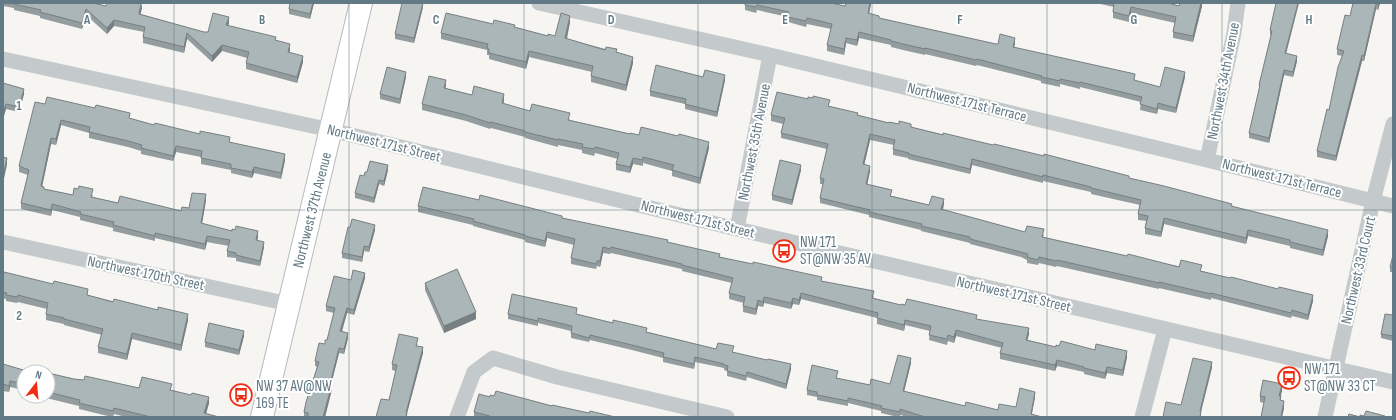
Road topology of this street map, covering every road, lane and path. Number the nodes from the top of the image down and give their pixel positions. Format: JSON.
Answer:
{"nodes":[{"id":1,"x":361,"y":3,"type":"edge"},
{"id":2,"x":1238,"y":3,"type":"edge"},
{"id":3,"x":546,"y":4,"type":"edge"},
{"id":4,"x":770,"y":55,"type":"junction"},
{"id":5,"x":3,"y":59,"type":"edge"},
{"id":6,"x":1393,"y":124,"type":"edge"},
{"id":7,"x":331,"y":130,"type":"junction"},
{"id":8,"x":1207,"y":160,"type":"junction"},
{"id":9,"x":1374,"y":201,"type":"junction"},
{"id":10,"x":1393,"y":206,"type":"edge"},
{"id":11,"x":737,"y":229,"type":"junction"},
{"id":12,"x":3,"y":242,"type":"edge"},
{"id":13,"x":289,"y":304,"type":"junction"},
{"id":14,"x":1165,"y":329,"type":"junction"},
{"id":15,"x":1335,"y":368,"type":"junction"},
{"id":16,"x":1393,"y":382,"type":"edge"},
{"id":17,"x":262,"y":417,"type":"edge"},
{"id":18,"x":457,"y":417,"type":"edge"},
{"id":19,"x":727,"y":417,"type":"edge"},
{"id":20,"x":1142,"y":417,"type":"edge"},
{"id":21,"x":1325,"y":417,"type":"edge"}],
"edges":[{"from":1,"to":7,"type":"main road","name":"Northwest 37th Avenue"},
{"from":2,"to":8,"type":"street","name":"Northwest 34th Avenue"},
{"from":3,"to":4,"type":"street","name":"Northwest 171st Terrace"},
{"from":4,"to":8,"type":"street","name":"Northwest 171st Terrace"},
{"from":4,"to":11,"type":"street","name":"Northwest 35th Avenue"},
{"from":5,"to":7,"type":"street","name":"Northwest 171st Street"},
{"from":6,"to":9,"type":"street","name":"Northwest 33rd Court"},
{"from":7,"to":11,"type":"street","name":"Northwest 171st Street"},
{"from":7,"to":13,"type":"main road","name":"Northwest 37th Avenue"},
{"from":8,"to":9,"type":"street","name":"Northwest 171st Terrace"},
{"from":9,"to":10,"type":"street","name":"Northwest 171st Terrace"},
{"from":9,"to":15,"type":"street","name":"Northwest 33rd Court"},
{"from":11,"to":14,"type":"street","name":"Northwest 171st Street"},
{"from":12,"to":13,"type":"street","name":"Northwest 170th Street"},
{"from":13,"to":17,"type":"main road","name":"Northwest 37th Avenue"},
{"from":14,"to":15,"type":"street","name":"Northwest 171st Street"},
{"from":14,"to":20,"type":"street"},
{"from":15,"to":16,"type":"street","name":"Northwest 171st Street"},
{"from":15,"to":21,"type":"street","name":"Northwest 33rd Court"},
{"from":18,"to":19,"type":"street"}]}
